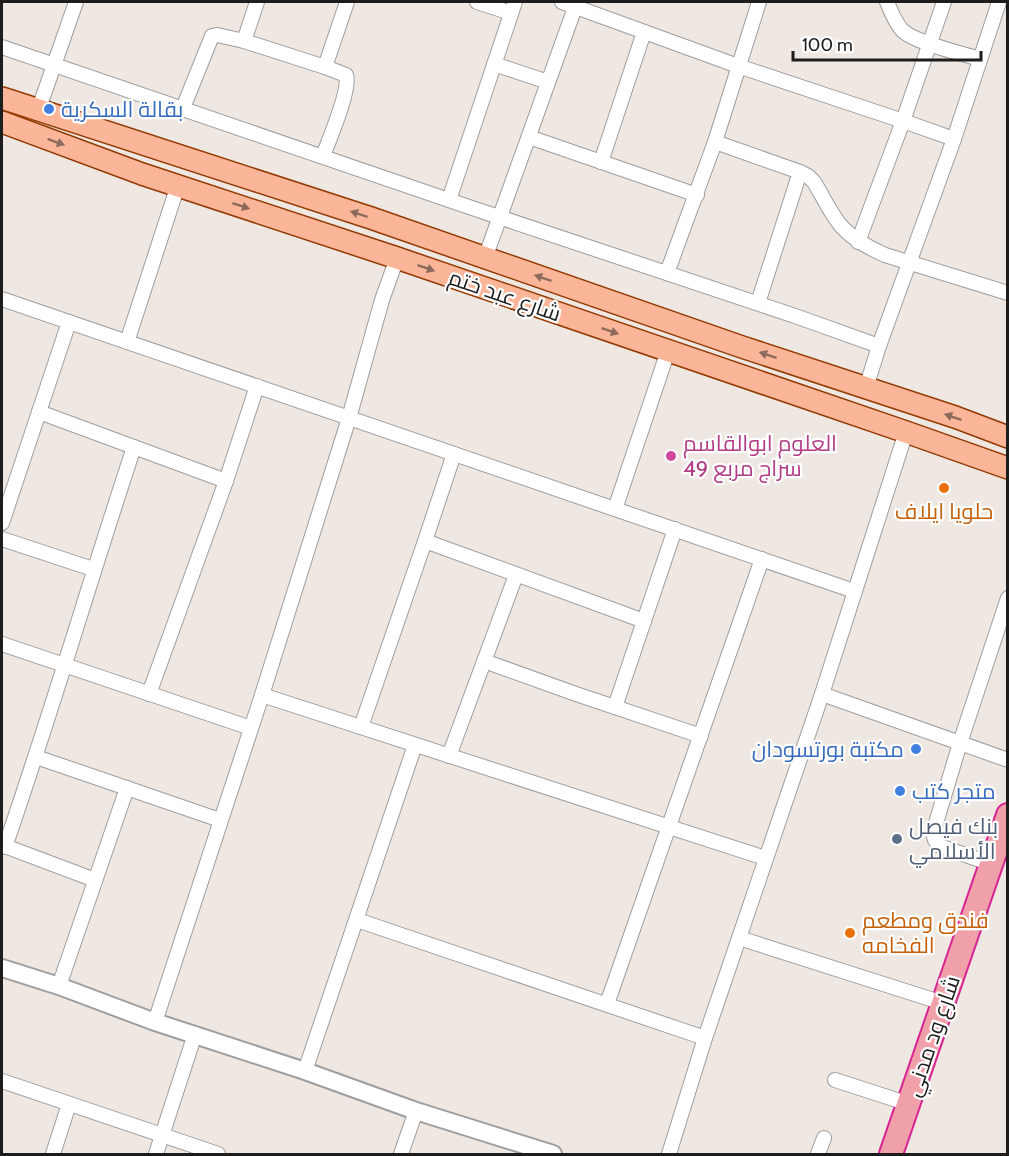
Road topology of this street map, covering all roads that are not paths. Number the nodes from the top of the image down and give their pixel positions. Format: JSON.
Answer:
{"nodes":[{"id":1,"x":76,"y":2,"type":"edge"},
{"id":2,"x":257,"y":2,"type":"edge"},
{"id":3,"x":347,"y":2,"type":"edge"},
{"id":4,"x":477,"y":2,"type":"edge"},
{"id":5,"x":759,"y":2,"type":"edge"},
{"id":6,"x":887,"y":2,"type":"edge"},
{"id":7,"x":944,"y":2,"type":"edge"},
{"id":8,"x":571,"y":3,"type":"edge"},
{"id":9,"x":1002,"y":3,"type":"edge"},
{"id":10,"x":513,"y":7,"type":"edge"},
{"id":11,"x":644,"y":32,"type":"junction"},
{"id":12,"x":244,"y":41,"type":"junction"},
{"id":13,"x":929,"y":44,"type":"junction"},
{"id":14,"x":2,"y":46,"type":"edge"},
{"id":15,"x":980,"y":59,"type":"junction"},
{"id":16,"x":55,"y":64,"type":"junction"},
{"id":17,"x":494,"y":64,"type":"junction"},
{"id":18,"x":738,"y":66,"type":"junction"},
{"id":19,"x":325,"y":67,"type":"junction"},
{"id":20,"x":548,"y":82,"type":"junction"},
{"id":21,"x":2,"y":98,"type":"edge"},
{"id":22,"x":183,"y":108,"type":"junction"},
{"id":23,"x":38,"y":111,"type":"junction"},
{"id":24,"x":903,"y":121,"type":"junction"},
{"id":25,"x":2,"y":122,"type":"edge"},
{"id":26,"x":529,"y":137,"type":"junction"},
{"id":27,"x":954,"y":140,"type":"junction"},
{"id":28,"x":715,"y":142,"type":"junction"},
{"id":29,"x":151,"y":147,"type":"junction"},
{"id":30,"x":323,"y":156,"type":"junction"},
{"id":31,"x":601,"y":162,"type":"junction"},
{"id":32,"x":800,"y":172,"type":"junction"},
{"id":33,"x":142,"y":174,"type":"junction"},
{"id":34,"x":178,"y":185,"type":"junction"},
{"id":35,"x":696,"y":195,"type":"junction"},
{"id":36,"x":449,"y":200,"type":"junction"},
{"id":37,"x":500,"y":217,"type":"junction"},
{"id":38,"x":858,"y":242,"type":"junction"},
{"id":39,"x":397,"y":258,"type":"junction"},
{"id":40,"x":485,"y":258,"type":"junction"},
{"id":41,"x":909,"y":262,"type":"junction"},
{"id":42,"x":667,"y":273,"type":"junction"},
{"id":43,"x":1008,"y":295,"type":"edge"},
{"id":44,"x":2,"y":299,"type":"edge"},
{"id":45,"x":758,"y":303,"type":"junction"},
{"id":46,"x":69,"y":322,"type":"junction"},
{"id":47,"x":127,"y":342,"type":"junction"},
{"id":48,"x":879,"y":346,"type":"junction"},
{"id":49,"x":668,"y":351,"type":"junction"},
{"id":50,"x":257,"y":386,"type":"junction"},
{"id":51,"x":866,"y":388,"type":"junction"},
{"id":52,"x":39,"y":412,"type":"junction"},
{"id":53,"x":349,"y":418,"type":"junction"},
{"id":54,"x":906,"y":432,"type":"junction"},
{"id":55,"x":1008,"y":437,"type":"edge"},
{"id":56,"x":134,"y":447,"type":"junction"},
{"id":57,"x":454,"y":454,"type":"junction"},
{"id":58,"x":1008,"y":468,"type":"edge"},
{"id":59,"x":226,"y":481,"type":"junction"},
{"id":60,"x":615,"y":509,"type":"junction"},
{"id":61,"x":2,"y":523,"type":"edge"},
{"id":62,"x":675,"y":529,"type":"junction"},
{"id":63,"x":2,"y":539,"type":"edge"},
{"id":64,"x":425,"y":541,"type":"junction"},
{"id":65,"x":762,"y":559,"type":"junction"},
{"id":66,"x":93,"y":569,"type":"junction"},
{"id":67,"x":516,"y":575,"type":"junction"},
{"id":68,"x":854,"y":591,"type":"junction"},
{"id":69,"x":1008,"y":598,"type":"edge"},
{"id":70,"x":644,"y":621,"type":"junction"},
{"id":71,"x":2,"y":644,"type":"edge"},
{"id":72,"x":484,"y":661,"type":"junction"},
{"id":73,"x":63,"y":665,"type":"junction"},
{"id":74,"x":149,"y":694,"type":"junction"},
{"id":75,"x":822,"y":694,"type":"junction"},
{"id":76,"x":262,"y":695,"type":"junction"},
{"id":77,"x":615,"y":707,"type":"junction"},
{"id":78,"x":361,"y":727,"type":"junction"},
{"id":79,"x":251,"y":728,"type":"junction"},
{"id":80,"x":701,"y":736,"type":"junction"},
{"id":81,"x":960,"y":743,"type":"junction"},
{"id":82,"x":415,"y":745,"type":"junction"},
{"id":83,"x":449,"y":756,"type":"junction"},
{"id":84,"x":36,"y":757,"type":"junction"},
{"id":85,"x":1008,"y":760,"type":"edge"},
{"id":86,"x":127,"y":788,"type":"junction"},
{"id":87,"x":1008,"y":815,"type":"edge"},
{"id":88,"x":220,"y":820,"type":"junction"},
{"id":89,"x":669,"y":827,"type":"junction"},
{"id":90,"x":3,"y":846,"type":"edge"},
{"id":91,"x":765,"y":858,"type":"junction"},
{"id":92,"x":999,"y":863,"type":"edge"},
{"id":93,"x":95,"y":880,"type":"junction"},
{"id":94,"x":357,"y":920,"type":"junction"},
{"id":95,"x":739,"y":938,"type":"junction"},
{"id":96,"x":2,"y":968,"type":"edge"},
{"id":97,"x":58,"y":986,"type":"junction"},
{"id":98,"x":944,"y":1003,"type":"junction"},
{"id":99,"x":607,"y":1004,"type":"junction"},
{"id":100,"x":155,"y":1022,"type":"junction"},
{"id":101,"x":195,"y":1034,"type":"junction"},
{"id":102,"x":705,"y":1038,"type":"junction"},
{"id":103,"x":305,"y":1071,"type":"junction"},
{"id":104,"x":835,"y":1080,"type":"dead end"},
{"id":105,"x":2,"y":1081,"type":"edge"},
{"id":106,"x":69,"y":1104,"type":"junction"},
{"id":107,"x":909,"y":1104,"type":"junction"},
{"id":108,"x":416,"y":1111,"type":"junction"},
{"id":109,"x":162,"y":1136,"type":"junction"},
{"id":110,"x":824,"y":1138,"type":"dead end"},
{"id":111,"x":514,"y":1149,"type":"edge"},
{"id":112,"x":53,"y":1155,"type":"edge"},
{"id":113,"x":156,"y":1155,"type":"edge"},
{"id":114,"x":218,"y":1155,"type":"edge"},
{"id":115,"x":401,"y":1155,"type":"edge"},
{"id":116,"x":553,"y":1155,"type":"edge"},
{"id":117,"x":669,"y":1155,"type":"edge"},
{"id":118,"x":818,"y":1155,"type":"edge"},
{"id":119,"x":891,"y":1155,"type":"edge"},
{"id":120,"x":908,"y":1155,"type":"edge"}],
"edges":[{"from":1,"to":16,"type":"street"},
{"from":2,"to":12,"type":"street"},
{"from":3,"to":19,"type":"street"},
{"from":4,"to":10,"type":"street"},
{"from":5,"to":18,"type":"street"},
{"from":6,"to":13,"type":"street"},
{"from":7,"to":13,"type":"street"},
{"from":8,"to":11,"type":"street"},
{"from":8,"to":20,"type":"street"},
{"from":9,"to":15,"type":"street"},
{"from":10,"to":17,"type":"street"},
{"from":11,"to":18,"type":"street"},
{"from":11,"to":31,"type":"street"},
{"from":12,"to":19,"type":"street"},
{"from":12,"to":22,"type":"street"},
{"from":13,"to":15,"type":"street"},
{"from":13,"to":24,"type":"street"},
{"from":14,"to":16,"type":"street"},
{"from":15,"to":27,"type":"street"},
{"from":16,"to":22,"type":"street"},
{"from":16,"to":23,"type":"street"},
{"from":17,"to":20,"type":"street"},
{"from":17,"to":36,"type":"street"},
{"from":18,"to":24,"type":"street"},
{"from":18,"to":28,"type":"street"},
{"from":19,"to":30,"type":"street"},
{"from":20,"to":26,"type":"street"},
{"from":21,"to":23,"type":"main road","name":"شارع عبد ختم"},
{"from":22,"to":30,"type":"street"},
{"from":23,"to":29,"type":"main road","name":"شارع عبد ختم"},
{"from":24,"to":27,"type":"street"},
{"from":24,"to":38,"type":"street"},
{"from":25,"to":33,"type":"main road","name":"شارع عبد ختم","one_way":true},
{"from":26,"to":31,"type":"street"},
{"from":26,"to":37,"type":"street"},
{"from":27,"to":41,"type":"street"},
{"from":28,"to":32,"type":"street"},
{"from":28,"to":35,"type":"street"},
{"from":29,"to":33,"type":"main road"},
{"from":40,"to":29,"type":"main road","name":"شارع عبد ختم","one_way":true},
{"from":30,"to":36,"type":"street"},
{"from":31,"to":35,"type":"street"},
{"from":32,"to":38,"type":"street"},
{"from":32,"to":45,"type":"street"},
{"from":33,"to":34,"type":"main road","name":"شارع عبد ختم"},
{"from":34,"to":39,"type":"main road","name":"شارع عبد ختم","one_way":true},
{"from":34,"to":47,"type":"street"},
{"from":35,"to":42,"type":"street"},
{"from":36,"to":37,"type":"street"},
{"from":37,"to":40,"type":"street"},
{"from":37,"to":42,"type":"street"},
{"from":38,"to":41,"type":"street"},
{"from":39,"to":49,"type":"main road","name":"شارع عبد ختم","one_way":true},
{"from":39,"to":53,"type":"street"},
{"from":51,"to":40,"type":"main road","name":"شارع عبد ختم","one_way":true},
{"from":41,"to":43,"type":"street"},
{"from":41,"to":48,"type":"street"},
{"from":42,"to":45,"type":"street"},
{"from":44,"to":46,"type":"street"},
{"from":45,"to":48,"type":"street"},
{"from":46,"to":47,"type":"street"},
{"from":46,"to":52,"type":"street"},
{"from":47,"to":50,"type":"street"},
{"from":48,"to":51,"type":"street"},
{"from":49,"to":54,"type":"main road","name":"شارع عبد ختم"},
{"from":49,"to":60,"type":"street"},
{"from":50,"to":53,"type":"street"},
{"from":50,"to":59,"type":"street"},
{"from":55,"to":51,"type":"main road","name":"شارع عبد ختم","one_way":true},
{"from":52,"to":56,"type":"street"},
{"from":52,"to":61,"type":"street"},
{"from":53,"to":57,"type":"street"},
{"from":53,"to":76,"type":"street"},
{"from":54,"to":58,"type":"main road","name":"شارع عبد ختم"},
{"from":54,"to":68,"type":"street"},
{"from":56,"to":59,"type":"street"},
{"from":56,"to":66,"type":"street"},
{"from":57,"to":60,"type":"street"},
{"from":57,"to":64,"type":"street"},
{"from":59,"to":74,"type":"street"},
{"from":60,"to":62,"type":"street"},
{"from":62,"to":65,"type":"street"},
{"from":62,"to":70,"type":"street"},
{"from":63,"to":66,"type":"street"},
{"from":64,"to":67,"type":"street"},
{"from":64,"to":78,"type":"street"},
{"from":65,"to":68,"type":"street"},
{"from":65,"to":80,"type":"street"},
{"from":66,"to":73,"type":"street"},
{"from":67,"to":70,"type":"street"},
{"from":67,"to":72,"type":"street"},
{"from":68,"to":75,"type":"street"},
{"from":69,"to":81,"type":"street"},
{"from":70,"to":77,"type":"street"},
{"from":71,"to":73,"type":"street"},
{"from":72,"to":77,"type":"street"},
{"from":72,"to":83,"type":"street"},
{"from":73,"to":74,"type":"street"},
{"from":73,"to":84,"type":"street"},
{"from":74,"to":79,"type":"street"},
{"from":75,"to":81,"type":"street"},
{"from":75,"to":91,"type":"street"},
{"from":76,"to":78,"type":"street"},
{"from":76,"to":79,"type":"street"},
{"from":77,"to":80,"type":"street"},
{"from":78,"to":82,"type":"street"},
{"from":79,"to":88,"type":"street"},
{"from":80,"to":89,"type":"street"},
{"from":81,"to":85,"type":"street"},
{"from":81,"to":92,"type":"street"},
{"from":82,"to":83,"type":"street"},
{"from":82,"to":94,"type":"street"},
{"from":83,"to":89,"type":"street"},
{"from":84,"to":86,"type":"street"},
{"from":84,"to":90,"type":"street"},
{"from":86,"to":88,"type":"street"},
{"from":86,"to":93,"type":"street"},
{"from":87,"to":92,"type":"highway","name":"شارع ود مدني"},
{"from":88,"to":100,"type":"street"},
{"from":89,"to":91,"type":"street"},
{"from":89,"to":99,"type":"street"},
{"from":90,"to":93,"type":"street"},
{"from":91,"to":95,"type":"street"},
{"from":92,"to":98,"type":"highway","name":"شارع ود مدني"},
{"from":92,"to":120,"type":"highway","name":"شارع ود مدني"},
{"from":93,"to":97,"type":"street"},
{"from":94,"to":99,"type":"street"},
{"from":94,"to":103,"type":"street"},
{"from":95,"to":98,"type":"street"},
{"from":95,"to":102,"type":"street"},
{"from":96,"to":97,"type":"street"},
{"from":97,"to":100,"type":"street"},
{"from":98,"to":107,"type":"highway","name":"شارع ود مدني"},
{"from":99,"to":102,"type":"street"},
{"from":100,"to":101,"type":"street"},
{"from":101,"to":103,"type":"street"},
{"from":101,"to":109,"type":"street"},
{"from":102,"to":117,"type":"street"},
{"from":103,"to":108,"type":"street"},
{"from":104,"to":107,"type":"street"},
{"from":105,"to":106,"type":"street"},
{"from":106,"to":109,"type":"street"},
{"from":106,"to":112,"type":"street"},
{"from":107,"to":119,"type":"highway","name":"شارع ود مدني"},
{"from":108,"to":111,"type":"street"},
{"from":108,"to":115,"type":"street"},
{"from":109,"to":113,"type":"street"},
{"from":109,"to":114,"type":"street"},
{"from":110,"to":118,"type":"street"},
{"from":111,"to":116,"type":"street"}]}
